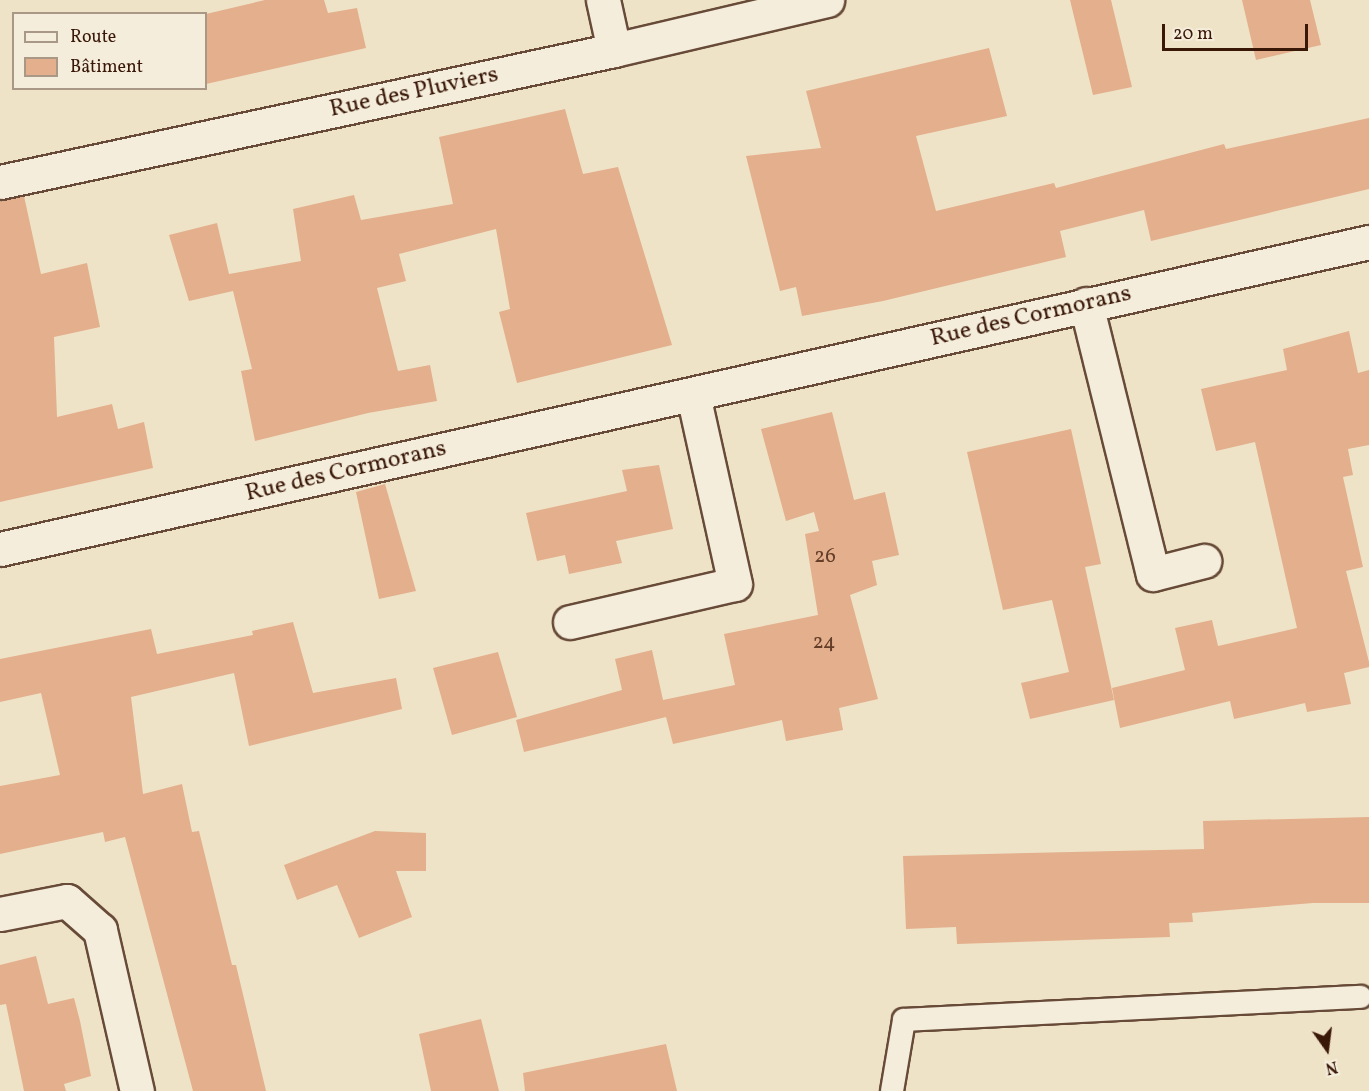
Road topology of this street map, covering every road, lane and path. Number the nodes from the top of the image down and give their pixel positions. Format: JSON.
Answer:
{"nodes":[{"id":1,"x":603,"y":0,"type":"edge"},
{"id":2,"x":827,"y":0,"type":"edge"},
{"id":3,"x":614,"y":50,"type":"junction"},
{"id":4,"x":0,"y":182,"type":"edge"},
{"id":5,"x":1369,"y":242,"type":"edge"},
{"id":6,"x":1086,"y":304,"type":"junction"},
{"id":7,"x":693,"y":395,"type":"junction"},
{"id":8,"x":0,"y":549,"type":"edge"},
{"id":9,"x":1204,"y":561,"type":"dead end"},
{"id":10,"x":570,"y":622,"type":"dead end"},
{"id":11,"x":0,"y":914,"type":"edge"},
{"id":12,"x":1360,"y":997,"type":"dead end"},
{"id":13,"x":137,"y":1091,"type":"edge"},
{"id":14,"x":892,"y":1091,"type":"edge"}],
"edges":[{"from":1,"to":3,"type":"street"},
{"from":2,"to":3,"type":"street","name":"Rue des Pluviers"},
{"from":3,"to":4,"type":"street","name":"Rue des Pluviers"},
{"from":5,"to":6,"type":"street","name":"Rue des Cormorans"},
{"from":6,"to":7,"type":"street","name":"Rue des Cormorans"},
{"from":6,"to":9,"type":"street"},
{"from":7,"to":8,"type":"street","name":"Rue des Cormorans"},
{"from":7,"to":10,"type":"street"},
{"from":11,"to":13,"type":"street"},
{"from":12,"to":14,"type":"lane"}]}
